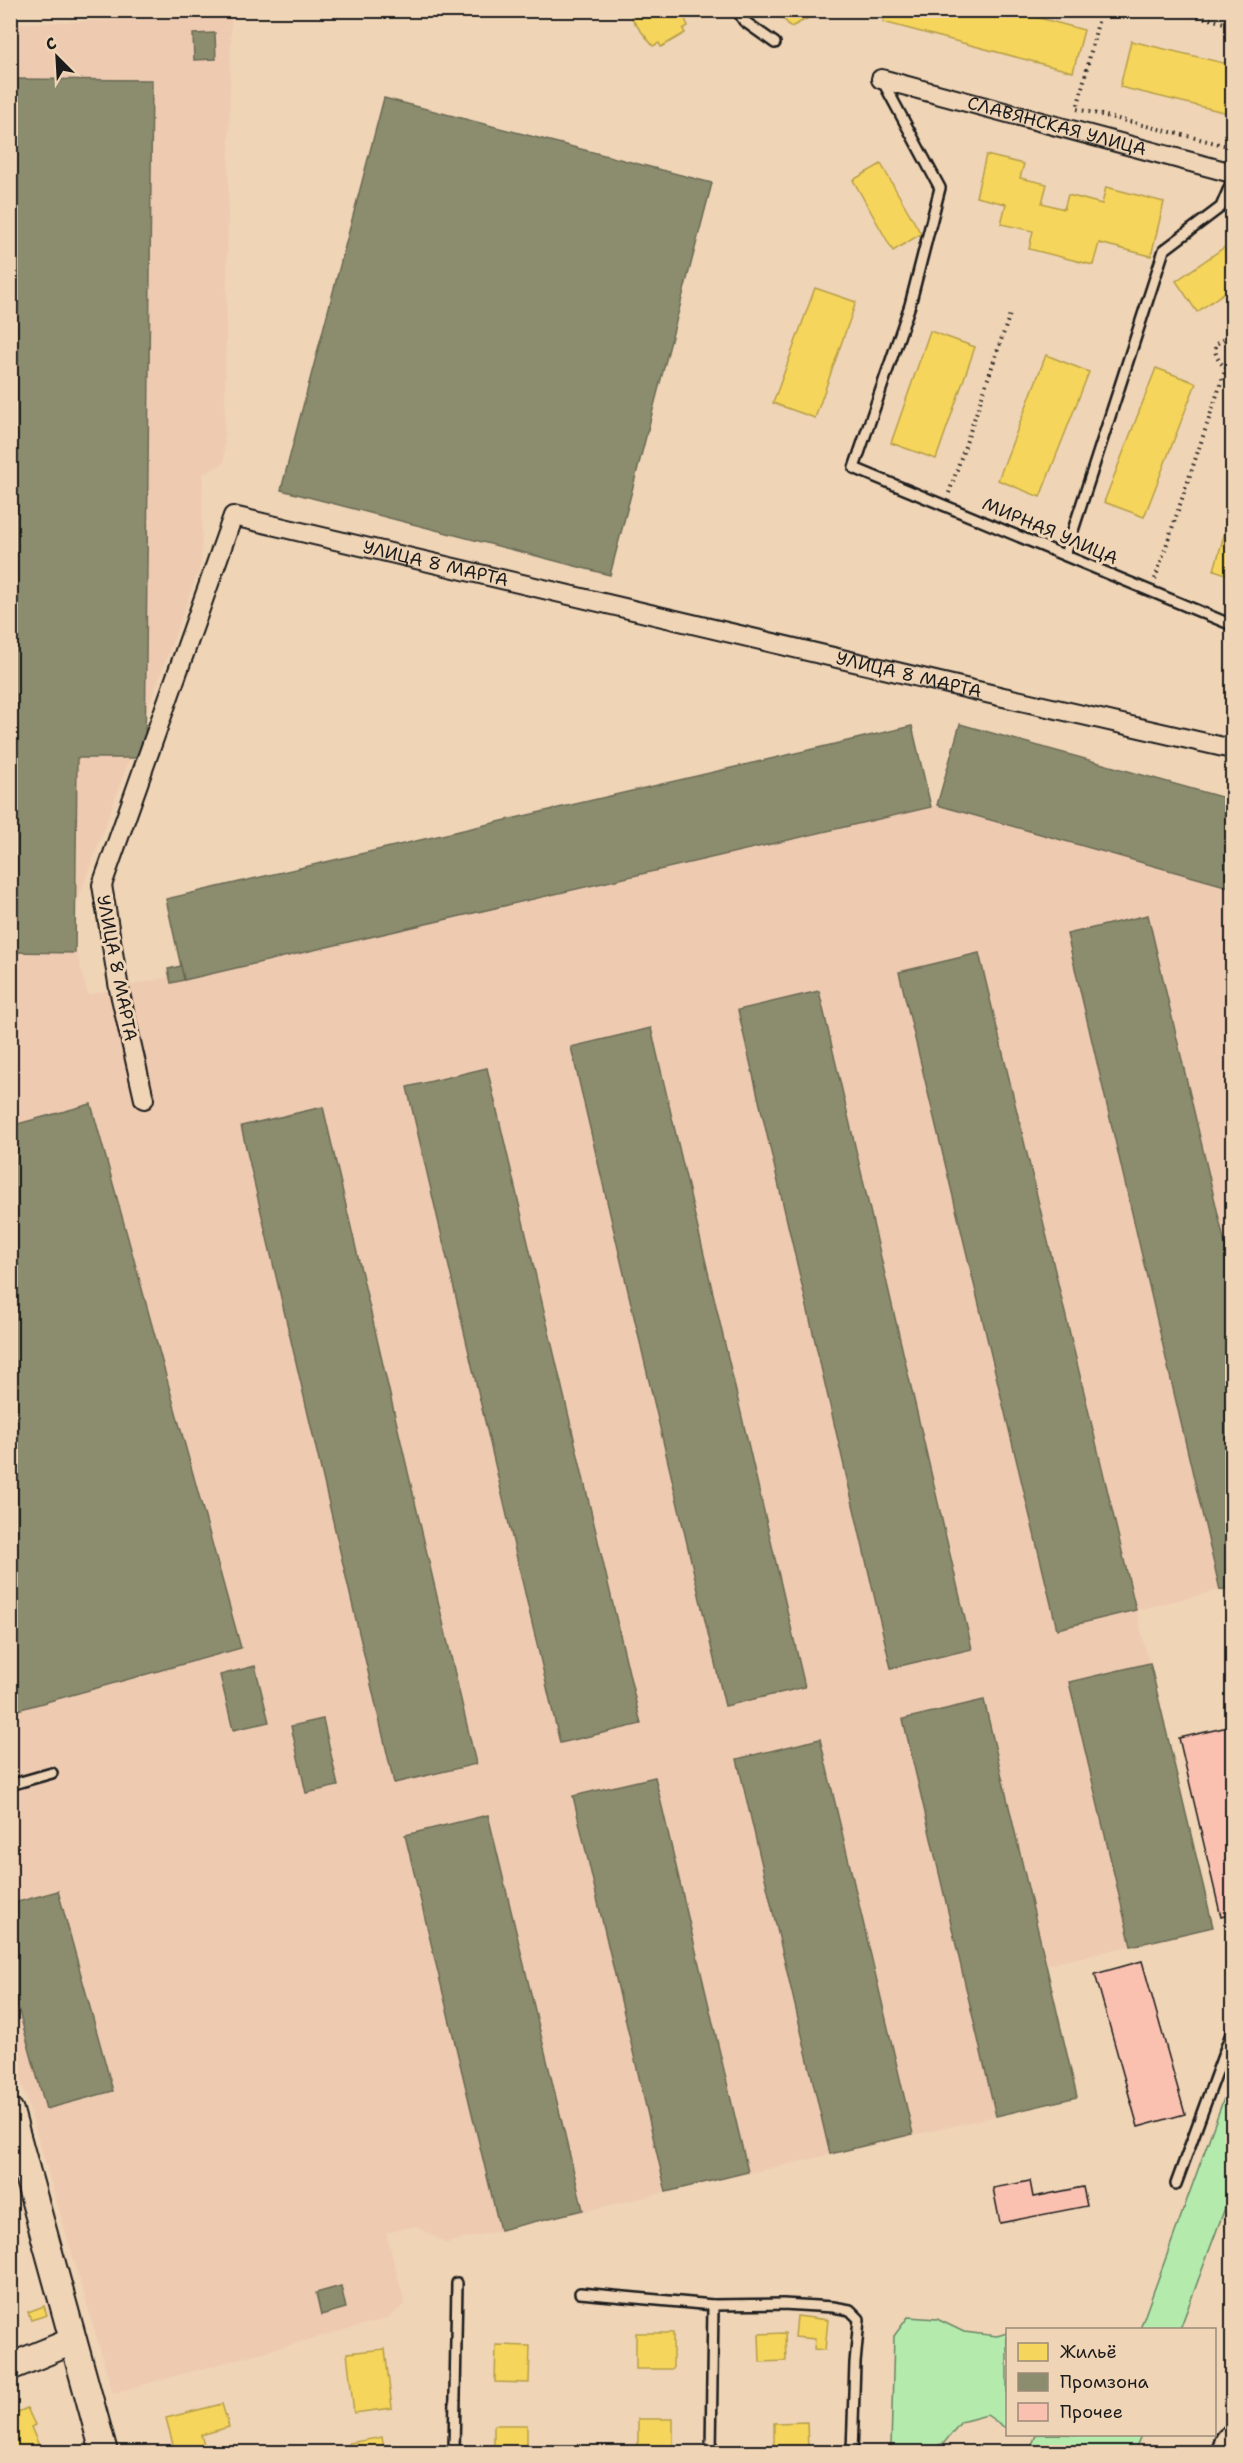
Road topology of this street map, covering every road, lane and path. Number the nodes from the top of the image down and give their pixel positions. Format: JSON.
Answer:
{"nodes":[{"id":1,"x":737,"y":10,"type":"edge"},
{"id":2,"x":1101,"y":10,"type":"edge"},
{"id":3,"x":1175,"y":10,"type":"edge"},
{"id":4,"x":1233,"y":25,"type":"edge"},
{"id":5,"x":775,"y":43,"type":"dead end"},
{"id":6,"x":881,"y":79,"type":"joint"},
{"id":7,"x":1233,"y":147,"type":"edge"},
{"id":8,"x":1233,"y":173,"type":"edge"},
{"id":9,"x":1233,"y":181,"type":"edge"},
{"id":10,"x":1010,"y":314,"type":"dead end"},
{"id":11,"x":1233,"y":333,"type":"edge"},
{"id":12,"x":1233,"y":366,"type":"edge"},
{"id":13,"x":1227,"y":368,"type":"junction"},
{"id":14,"x":945,"y":505,"type":"junction"},
{"id":15,"x":1065,"y":555,"type":"junction"},
{"id":16,"x":1151,"y":591,"type":"junction"},
{"id":17,"x":1233,"y":625,"type":"edge"},
{"id":18,"x":1233,"y":749,"type":"edge"},
{"id":19,"x":144,"y":1099,"type":"dead end"},
{"id":20,"x":52,"y":1773,"type":"dead end"},
{"id":21,"x":10,"y":1785,"type":"edge"},
{"id":22,"x":1233,"y":2031,"type":"edge"},
{"id":23,"x":10,"y":2111,"type":"edge"},
{"id":24,"x":1176,"y":2184,"type":"dead end"},
{"id":25,"x":457,"y":2283,"type":"dead end"},
{"id":26,"x":580,"y":2294,"type":"dead end"},
{"id":27,"x":713,"y":2305,"type":"junction"},
{"id":28,"x":73,"y":2341,"type":"junction"},
{"id":29,"x":10,"y":2367,"type":"edge"},
{"id":30,"x":1233,"y":2443,"type":"edge"},
{"id":31,"x":104,"y":2452,"type":"edge"},
{"id":32,"x":454,"y":2452,"type":"edge"},
{"id":33,"x":711,"y":2452,"type":"edge"},
{"id":34,"x":852,"y":2452,"type":"edge"},
{"id":35,"x":1229,"y":2452,"type":"edge"}],
"edges":[{"from":1,"to":5,"type":"lane"},
{"from":2,"to":7,"type":"path"},
{"from":3,"to":4,"type":"path"},
{"from":6,"to":8,"type":"street","name":"СЛАВЯНСКАЯ УЛИЦА"},
{"from":6,"to":14,"type":"lane","name":"МИРНАЯ УЛИЦА"},
{"from":9,"to":15,"type":"lane"},
{"from":10,"to":14,"type":"path"},
{"from":11,"to":13,"type":"path"},
{"from":12,"to":13,"type":"path"},
{"from":13,"to":16,"type":"path"},
{"from":14,"to":15,"type":"lane","name":"МИРНАЯ УЛИЦА"},
{"from":15,"to":16,"type":"lane","name":"МИРНАЯ УЛИЦА"},
{"from":16,"to":17,"type":"lane","name":"МИРНАЯ УЛИЦА"},
{"from":18,"to":19,"type":"street","name":"УЛИЦА 8 МАРТА"},
{"from":20,"to":21,"type":"lane"},
{"from":22,"to":24,"type":"lane"},
{"from":23,"to":28,"type":"street"},
{"from":25,"to":32,"type":"lane"},
{"from":26,"to":27,"type":"lane"},
{"from":27,"to":33,"type":"lane"},
{"from":27,"to":34,"type":"lane"},
{"from":28,"to":29,"type":"street"},
{"from":28,"to":31,"type":"street"},
{"from":30,"to":35,"type":"highway"}]}
